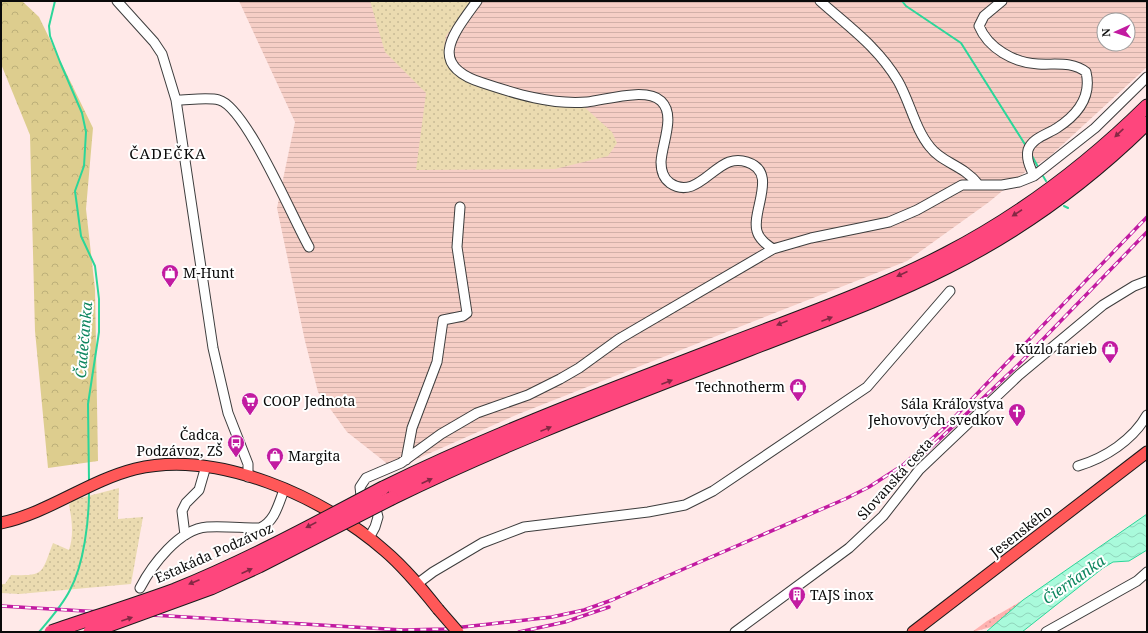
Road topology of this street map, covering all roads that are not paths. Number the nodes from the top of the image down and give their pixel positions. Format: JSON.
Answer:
{"nodes":[{"id":1,"x":117,"y":1,"type":"edge"},
{"id":2,"x":478,"y":1,"type":"edge"},
{"id":3,"x":820,"y":1,"type":"edge"},
{"id":4,"x":1002,"y":1,"type":"edge"},
{"id":5,"x":1147,"y":77,"type":"edge"},
{"id":6,"x":176,"y":100,"type":"junction"},
{"id":7,"x":1147,"y":106,"type":"edge"},
{"id":8,"x":1147,"y":123,"type":"edge"},
{"id":9,"x":1034,"y":176,"type":"junction"},
{"id":10,"x":978,"y":184,"type":"junction"},
{"id":11,"x":460,"y":207,"type":"dead end"},
{"id":12,"x":309,"y":247,"type":"dead end"},
{"id":13,"x":773,"y":248,"type":"junction"},
{"id":14,"x":1147,"y":281,"type":"edge"},
{"id":15,"x":950,"y":291,"type":"dead end"},
{"id":16,"x":1147,"y":415,"type":"edge"},
{"id":17,"x":1147,"y":452,"type":"edge"},
{"id":18,"x":406,"y":460,"type":"junction"},
{"id":19,"x":206,"y":466,"type":"junction"},
{"id":20,"x":1078,"y":466,"type":"dead end"},
{"id":21,"x":248,"y":477,"type":"junction"},
{"id":22,"x":284,"y":490,"type":"junction"},
{"id":23,"x":387,"y":493,"type":"junction"},
{"id":24,"x":1,"y":523,"type":"edge"},
{"id":25,"x":185,"y":535,"type":"junction"},
{"id":26,"x":369,"y":538,"type":"junction"},
{"id":27,"x":1147,"y":572,"type":"edge"},
{"id":28,"x":417,"y":584,"type":"junction"},
{"id":29,"x":140,"y":588,"type":"dead end"},
{"id":30,"x":739,"y":631,"type":"edge"},
{"id":31,"x":51,"y":632,"type":"edge"},
{"id":32,"x":90,"y":632,"type":"edge"},
{"id":33,"x":458,"y":632,"type":"edge"},
{"id":34,"x":914,"y":632,"type":"edge"},
{"id":35,"x":1046,"y":632,"type":"edge"}],
"edges":[{"from":1,"to":6,"type":"street"},
{"from":2,"to":13,"type":"street"},
{"from":3,"to":10,"type":"street"},
{"from":4,"to":9,"type":"street"},
{"from":5,"to":9,"type":"street"},
{"from":6,"to":12,"type":"street"},
{"from":6,"to":21,"type":"street"},
{"from":7,"to":23,"type":"highway","one_way":true},
{"from":23,"to":8,"type":"highway","one_way":true},
{"from":9,"to":10,"type":"street"},
{"from":10,"to":13,"type":"street"},
{"from":11,"to":18,"type":"street"},
{"from":13,"to":18,"type":"street"},
{"from":14,"to":30,"type":"street","name":"Slovanská cesta"},
{"from":15,"to":28,"type":"street"},
{"from":16,"to":20,"type":"street"},
{"from":17,"to":34,"type":"main road","name":"Jesenského"},
{"from":18,"to":26,"type":"street"},
{"from":19,"to":21,"type":"main road"},
{"from":19,"to":24,"type":"main road"},
{"from":19,"to":25,"type":"street"},
{"from":21,"to":22,"type":"main road"},
{"from":22,"to":25,"type":"street"},
{"from":22,"to":26,"type":"main road"},
{"from":23,"to":31,"type":"highway","name":"Estakáda Podzávoz","one_way":true,"bridge":true},
{"from":32,"to":23,"type":"highway","name":"Estakáda Podzávoz","one_way":true,"bridge":true},
{"from":25,"to":29,"type":"street"},
{"from":26,"to":28,"type":"main road"},
{"from":27,"to":35,"type":"street"},
{"from":28,"to":33,"type":"main road","bridge":true}]}
